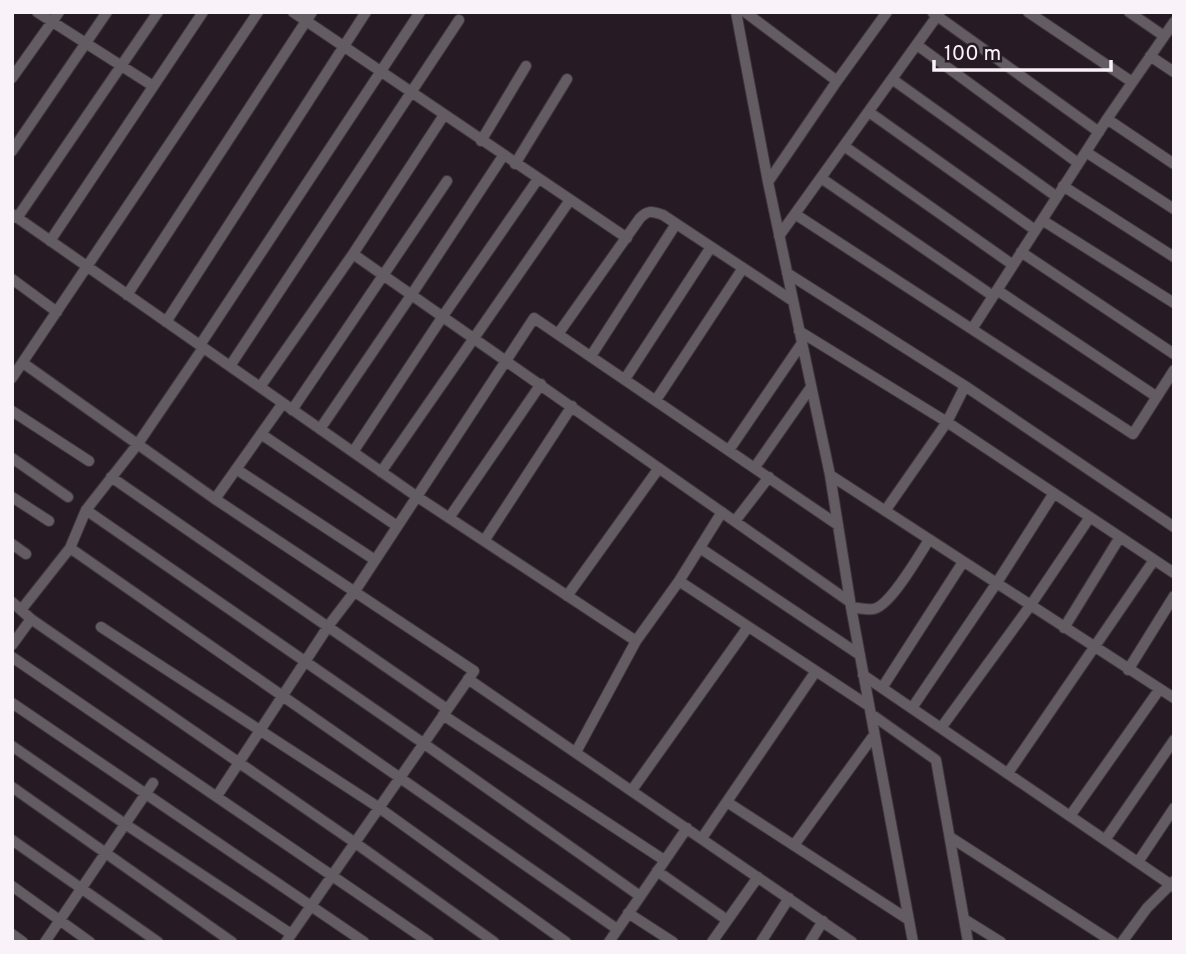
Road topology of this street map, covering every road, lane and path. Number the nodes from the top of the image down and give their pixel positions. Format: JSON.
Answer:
{"nodes":[{"id":1,"x":37,"y":12,"type":"edge"},
{"id":2,"x":59,"y":12,"type":"edge"},
{"id":3,"x":107,"y":12,"type":"edge"},
{"id":4,"x":158,"y":12,"type":"edge"},
{"id":5,"x":203,"y":12,"type":"edge"},
{"id":6,"x":258,"y":12,"type":"edge"},
{"id":7,"x":293,"y":12,"type":"edge"},
{"id":8,"x":366,"y":12,"type":"edge"},
{"id":9,"x":420,"y":12,"type":"edge"},
{"id":10,"x":736,"y":12,"type":"edge"},
{"id":11,"x":745,"y":12,"type":"edge"},
{"id":12,"x":887,"y":12,"type":"edge"},
{"id":13,"x":1028,"y":12,"type":"edge"},
{"id":14,"x":1129,"y":12,"type":"edge"},
{"id":15,"x":937,"y":13,"type":"edge"},
{"id":16,"x":309,"y":17,"type":"edge"},
{"id":17,"x":459,"y":20,"type":"dead end"},
{"id":18,"x":51,"y":23,"type":"junction"},
{"id":19,"x":1173,"y":25,"type":"edge"},
{"id":20,"x":1164,"y":37,"type":"junction"},
{"id":21,"x":85,"y":44,"type":"junction"},
{"id":22,"x":917,"y":45,"type":"junction"},
{"id":23,"x":344,"y":47,"type":"junction"},
{"id":24,"x":1150,"y":57,"type":"junction"},
{"id":25,"x":121,"y":66,"type":"junction"},
{"id":26,"x":526,"y":66,"type":"dead end"},
{"id":27,"x":380,"y":72,"type":"junction"},
{"id":28,"x":1174,"y":72,"type":"edge"},
{"id":29,"x":12,"y":79,"type":"edge"},
{"id":30,"x":567,"y":79,"type":"dead end"},
{"id":31,"x":892,"y":79,"type":"junction"},
{"id":32,"x":836,"y":81,"type":"junction"},
{"id":33,"x":1132,"y":82,"type":"junction"},
{"id":34,"x":153,"y":86,"type":"junction"},
{"id":35,"x":412,"y":94,"type":"junction"},
{"id":36,"x":869,"y":111,"type":"junction"},
{"id":37,"x":444,"y":115,"type":"junction"},
{"id":38,"x":1107,"y":119,"type":"junction"},
{"id":39,"x":1099,"y":132,"type":"junction"},
{"id":40,"x":481,"y":141,"type":"junction"},
{"id":41,"x":844,"y":146,"type":"junction"},
{"id":42,"x":12,"y":151,"type":"edge"},
{"id":43,"x":1086,"y":152,"type":"junction"},
{"id":44,"x":502,"y":156,"type":"junction"},
{"id":45,"x":1078,"y":163,"type":"junction"},
{"id":46,"x":515,"y":164,"type":"junction"},
{"id":47,"x":1174,"y":164,"type":"edge"},
{"id":48,"x":821,"y":178,"type":"junction"},
{"id":49,"x":538,"y":179,"type":"junction"},
{"id":50,"x":447,"y":181,"type":"dead end"},
{"id":51,"x":768,"y":183,"type":"junction"},
{"id":52,"x":1063,"y":186,"type":"junction"},
{"id":53,"x":1057,"y":197,"type":"junction"},
{"id":54,"x":570,"y":200,"type":"junction"},
{"id":55,"x":1174,"y":209,"type":"edge"},
{"id":56,"x":795,"y":214,"type":"junction"},
{"id":57,"x":15,"y":216,"type":"edge"},
{"id":58,"x":1042,"y":220,"type":"junction"},
{"id":59,"x":676,"y":224,"type":"junction"},
{"id":60,"x":1035,"y":230,"type":"junction"},
{"id":61,"x":779,"y":236,"type":"junction"},
{"id":62,"x":627,"y":238,"type":"junction"},
{"id":63,"x":50,"y":241,"type":"junction"},
{"id":64,"x":711,"y":247,"type":"junction"},
{"id":65,"x":1021,"y":252,"type":"junction"},
{"id":66,"x":353,"y":254,"type":"junction"},
{"id":67,"x":1174,"y":257,"type":"edge"},
{"id":68,"x":1013,"y":265,"type":"junction"},
{"id":69,"x":87,"y":267,"type":"junction"},
{"id":70,"x":743,"y":268,"type":"junction"},
{"id":71,"x":787,"y":273,"type":"junction"},
{"id":72,"x":383,"y":274,"type":"junction"},
{"id":73,"x":12,"y":279,"type":"edge"},
{"id":74,"x":995,"y":293,"type":"junction"},
{"id":75,"x":412,"y":294,"type":"junction"},
{"id":76,"x":127,"y":295,"type":"junction"},
{"id":77,"x":793,"y":301,"type":"junction"},
{"id":78,"x":1174,"y":303,"type":"edge"},
{"id":79,"x":57,"y":312,"type":"junction"},
{"id":80,"x":443,"y":316,"type":"junction"},
{"id":81,"x":166,"y":322,"type":"junction"},
{"id":82,"x":972,"y":329,"type":"junction"},
{"id":83,"x":558,"y":334,"type":"junction"},
{"id":84,"x":474,"y":337,"type":"junction"},
{"id":85,"x":800,"y":337,"type":"junction"},
{"id":86,"x":202,"y":347,"type":"junction"},
{"id":87,"x":1174,"y":354,"type":"edge"},
{"id":88,"x":591,"y":356,"type":"junction"},
{"id":89,"x":507,"y":360,"type":"junction"},
{"id":90,"x":23,"y":363,"type":"junction"},
{"id":91,"x":230,"y":366,"type":"junction"},
{"id":92,"x":1174,"y":370,"type":"edge"},
{"id":93,"x":12,"y":378,"type":"edge"},
{"id":94,"x":625,"y":379,"type":"junction"},
{"id":95,"x":541,"y":384,"type":"junction"},
{"id":96,"x":965,"y":386,"type":"junction"},
{"id":97,"x":260,"y":387,"type":"junction"},
{"id":98,"x":811,"y":387,"type":"junction"},
{"id":99,"x":1157,"y":397,"type":"junction"},
{"id":100,"x":656,"y":400,"type":"junction"},
{"id":101,"x":572,"y":406,"type":"junction"},
{"id":102,"x":288,"y":407,"type":"junction"},
{"id":103,"x":12,"y":411,"type":"edge"},
{"id":104,"x":947,"y":422,"type":"junction"},
{"id":105,"x":320,"y":429,"type":"junction"},
{"id":106,"x":261,"y":434,"type":"junction"},
{"id":107,"x":137,"y":445,"type":"junction"},
{"id":108,"x":729,"y":450,"type":"junction"},
{"id":109,"x":353,"y":452,"type":"junction"},
{"id":110,"x":12,"y":458,"type":"edge"},
{"id":111,"x":89,"y":461,"type":"dead end"},
{"id":112,"x":755,"y":467,"type":"junction"},
{"id":113,"x":659,"y":468,"type":"junction"},
{"id":114,"x":236,"y":469,"type":"junction"},
{"id":115,"x":381,"y":472,"type":"junction"},
{"id":116,"x":830,"y":475,"type":"junction"},
{"id":117,"x":111,"y":477,"type":"junction"},
{"id":118,"x":769,"y":477,"type":"junction"},
{"id":119,"x":1054,"y":493,"type":"junction"},
{"id":120,"x":416,"y":496,"type":"junction"},
{"id":121,"x":12,"y":497,"type":"edge"},
{"id":122,"x":68,"y":497,"type":"dead end"},
{"id":123,"x":215,"y":499,"type":"junction"},
{"id":124,"x":86,"y":510,"type":"junction"},
{"id":125,"x":885,"y":511,"type":"junction"},
{"id":126,"x":722,"y":512,"type":"junction"},
{"id":127,"x":1090,"y":517,"type":"junction"},
{"id":128,"x":449,"y":518,"type":"junction"},
{"id":129,"x":49,"y":521,"type":"dead end"},
{"id":130,"x":735,"y":521,"type":"junction"},
{"id":131,"x":838,"y":525,"type":"junction"},
{"id":132,"x":397,"y":526,"type":"junction"},
{"id":133,"x":1174,"y":527,"type":"edge"},
{"id":134,"x":1120,"y":537,"type":"junction"},
{"id":135,"x":929,"y":540,"type":"junction"},
{"id":136,"x":484,"y":541,"type":"junction"},
{"id":137,"x":12,"y":544,"type":"edge"},
{"id":138,"x":70,"y":548,"type":"junction"},
{"id":139,"x":700,"y":548,"type":"junction"},
{"id":140,"x":26,"y":554,"type":"dead end"},
{"id":141,"x":375,"y":560,"type":"junction"},
{"id":142,"x":1154,"y":560,"type":"junction"},
{"id":143,"x":963,"y":562,"type":"junction"},
{"id":144,"x":1174,"y":573,"type":"edge"},
{"id":145,"x":679,"y":582,"type":"junction"},
{"id":146,"x":996,"y":584,"type":"junction"},
{"id":147,"x":355,"y":591,"type":"junction"},
{"id":148,"x":567,"y":596,"type":"junction"},
{"id":149,"x":1174,"y":596,"type":"edge"},
{"id":150,"x":12,"y":602,"type":"edge"},
{"id":151,"x":850,"y":604,"type":"junction"},
{"id":152,"x":1030,"y":606,"type":"junction"},
{"id":153,"x":22,"y":610,"type":"junction"},
{"id":154,"x":31,"y":619,"type":"junction"},
{"id":155,"x":329,"y":625,"type":"junction"},
{"id":156,"x":101,"y":627,"type":"dead end"},
{"id":157,"x":748,"y":627,"type":"junction"},
{"id":158,"x":1064,"y":628,"type":"junction"},
{"id":159,"x":636,"y":642,"type":"junction"},
{"id":160,"x":12,"y":645,"type":"edge"},
{"id":161,"x":1093,"y":648,"type":"junction"},
{"id":162,"x":860,"y":655,"type":"junction"},
{"id":163,"x":12,"y":657,"type":"edge"},
{"id":164,"x":305,"y":663,"type":"junction"},
{"id":165,"x":1128,"y":670,"type":"junction"},
{"id":166,"x":816,"y":671,"type":"junction"},
{"id":167,"x":863,"y":675,"type":"junction"},
{"id":168,"x":468,"y":679,"type":"junction"},
{"id":169,"x":882,"y":688,"type":"junction"},
{"id":170,"x":1159,"y":690,"type":"junction"},
{"id":171,"x":281,"y":698,"type":"junction"},
{"id":172,"x":1174,"y":698,"type":"edge"},
{"id":173,"x":12,"y":703,"type":"edge"},
{"id":174,"x":912,"y":708,"type":"junction"},
{"id":175,"x":870,"y":710,"type":"junction"},
{"id":176,"x":445,"y":712,"type":"junction"},
{"id":177,"x":941,"y":728,"type":"junction"},
{"id":178,"x":261,"y":730,"type":"junction"},
{"id":179,"x":874,"y":735,"type":"junction"},
{"id":180,"x":1174,"y":740,"type":"edge"},
{"id":181,"x":423,"y":743,"type":"junction"},
{"id":182,"x":12,"y":746,"type":"edge"},
{"id":183,"x":576,"y":752,"type":"junction"},
{"id":184,"x":239,"y":763,"type":"junction"},
{"id":185,"x":1008,"y":773,"type":"junction"},
{"id":186,"x":400,"y":777,"type":"junction"},
{"id":187,"x":153,"y":783,"type":"dead end"},
{"id":188,"x":12,"y":787,"type":"edge"},
{"id":189,"x":632,"y":790,"type":"junction"},
{"id":190,"x":145,"y":795,"type":"junction"},
{"id":191,"x":216,"y":796,"type":"junction"},
{"id":192,"x":727,"y":802,"type":"junction"},
{"id":193,"x":378,"y":807,"type":"junction"},
{"id":194,"x":1174,"y":808,"type":"edge"},
{"id":195,"x":1070,"y":816,"type":"junction"},
{"id":196,"x":125,"y":824,"type":"junction"},
{"id":197,"x":687,"y":828,"type":"junction"},
{"id":198,"x":950,"y":837,"type":"junction"},
{"id":199,"x":702,"y":838,"type":"junction"},
{"id":200,"x":12,"y":840,"type":"edge"},
{"id":201,"x":1105,"y":840,"type":"junction"},
{"id":202,"x":354,"y":842,"type":"junction"},
{"id":203,"x":794,"y":845,"type":"junction"},
{"id":204,"x":106,"y":852,"type":"junction"},
{"id":205,"x":664,"y":860,"type":"junction"},
{"id":206,"x":1138,"y":862,"type":"junction"},
{"id":207,"x":657,"y":870,"type":"junction"},
{"id":208,"x":332,"y":874,"type":"junction"},
{"id":209,"x":758,"y":877,"type":"junction"},
{"id":210,"x":1173,"y":884,"type":"edge"},
{"id":211,"x":12,"y":886,"type":"edge"},
{"id":212,"x":81,"y":889,"type":"junction"},
{"id":213,"x":640,"y":897,"type":"junction"},
{"id":214,"x":789,"y":898,"type":"junction"},
{"id":215,"x":309,"y":906,"type":"junction"},
{"id":216,"x":628,"y":913,"type":"junction"},
{"id":217,"x":964,"y":919,"type":"junction"},
{"id":218,"x":60,"y":920,"type":"junction"},
{"id":219,"x":727,"y":920,"type":"junction"},
{"id":220,"x":909,"y":920,"type":"junction"},
{"id":221,"x":823,"y":922,"type":"junction"},
{"id":222,"x":617,"y":929,"type":"junction"},
{"id":223,"x":12,"y":934,"type":"edge"},
{"id":224,"x":288,"y":938,"type":"edge"},
{"id":225,"x":23,"y":942,"type":"edge"},
{"id":226,"x":45,"y":942,"type":"edge"},
{"id":227,"x":90,"y":942,"type":"edge"},
{"id":228,"x":158,"y":942,"type":"edge"},
{"id":229,"x":232,"y":942,"type":"edge"},
{"id":230,"x":363,"y":942,"type":"edge"},
{"id":231,"x":429,"y":942,"type":"edge"},
{"id":232,"x":494,"y":942,"type":"edge"},
{"id":233,"x":566,"y":942,"type":"edge"},
{"id":234,"x":609,"y":942,"type":"edge"},
{"id":235,"x":673,"y":942,"type":"edge"},
{"id":236,"x":712,"y":942,"type":"edge"},
{"id":237,"x":761,"y":942,"type":"edge"},
{"id":238,"x":810,"y":942,"type":"edge"},
{"id":239,"x":852,"y":942,"type":"edge"},
{"id":240,"x":913,"y":942,"type":"edge"},
{"id":241,"x":968,"y":942,"type":"edge"},
{"id":242,"x":1001,"y":942,"type":"edge"},
{"id":243,"x":1113,"y":942,"type":"edge"},
{"id":244,"x":1122,"y":942,"type":"edge"}],
"edges":[{"from":1,"to":18,"type":"street"},
{"from":2,"to":18,"type":"street"},
{"from":3,"to":21,"type":"street"},
{"from":4,"to":25,"type":"street"},
{"from":5,"to":34,"type":"street"},
{"from":6,"to":69,"type":"street"},
{"from":7,"to":16,"type":"street"},
{"from":8,"to":23,"type":"street"},
{"from":9,"to":27,"type":"street"},
{"from":10,"to":51,"type":"street"},
{"from":11,"to":32,"type":"street"},
{"from":12,"to":32,"type":"street"},
{"from":13,"to":33,"type":"street"},
{"from":14,"to":20,"type":"street"},
{"from":15,"to":22,"type":"street"},
{"from":15,"to":39,"type":"street"},
{"from":16,"to":23,"type":"street"},
{"from":16,"to":76,"type":"street"},
{"from":17,"to":35,"type":"street"},
{"from":18,"to":21,"type":"street"},
{"from":18,"to":29,"type":"street"},
{"from":19,"to":20,"type":"street"},
{"from":20,"to":24,"type":"street"},
{"from":21,"to":25,"type":"street"},
{"from":21,"to":42,"type":"street"},
{"from":22,"to":31,"type":"street"},
{"from":22,"to":45,"type":"street"},
{"from":23,"to":27,"type":"street"},
{"from":23,"to":81,"type":"street"},
{"from":24,"to":28,"type":"street"},
{"from":24,"to":33,"type":"street"},
{"from":25,"to":34,"type":"street"},
{"from":25,"to":57,"type":"street"},
{"from":26,"to":40,"type":"street"},
{"from":27,"to":35,"type":"street"},
{"from":27,"to":86,"type":"street"},
{"from":30,"to":46,"type":"street"},
{"from":31,"to":36,"type":"street"},
{"from":31,"to":53,"type":"street"},
{"from":32,"to":51,"type":"street"},
{"from":33,"to":38,"type":"street"},
{"from":34,"to":63,"type":"street"},
{"from":35,"to":37,"type":"street"},
{"from":35,"to":91,"type":"street"},
{"from":36,"to":41,"type":"street"},
{"from":36,"to":60,"type":"street"},
{"from":37,"to":40,"type":"street"},
{"from":37,"to":66,"type":"street"},
{"from":38,"to":39,"type":"street"},
{"from":38,"to":47,"type":"street"},
{"from":39,"to":43,"type":"street"},
{"from":40,"to":44,"type":"street"},
{"from":41,"to":48,"type":"street"},
{"from":41,"to":68,"type":"street"},
{"from":43,"to":45,"type":"street"},
{"from":43,"to":55,"type":"street"},
{"from":44,"to":46,"type":"street"},
{"from":44,"to":75,"type":"street"},
{"from":45,"to":52,"type":"street"},
{"from":46,"to":49,"type":"street"},
{"from":48,"to":56,"type":"street"},
{"from":48,"to":74,"type":"street"},
{"from":49,"to":54,"type":"street"},
{"from":49,"to":80,"type":"street"},
{"from":50,"to":72,"type":"street"},
{"from":51,"to":61,"type":"street"},
{"from":52,"to":53,"type":"street"},
{"from":52,"to":67,"type":"street"},
{"from":53,"to":58,"type":"street"},
{"from":54,"to":62,"type":"street"},
{"from":54,"to":84,"type":"street"},
{"from":56,"to":61,"type":"street"},
{"from":56,"to":82,"type":"street"},
{"from":57,"to":63,"type":"street"},
{"from":58,"to":60,"type":"street"},
{"from":58,"to":78,"type":"street"},
{"from":59,"to":62,"type":"street"},
{"from":59,"to":64,"type":"street"},
{"from":59,"to":88,"type":"street"},
{"from":60,"to":65,"type":"street"},
{"from":61,"to":71,"type":"street"},
{"from":62,"to":83,"type":"street"},
{"from":63,"to":69,"type":"street"},
{"from":64,"to":70,"type":"street"},
{"from":64,"to":94,"type":"street"},
{"from":65,"to":68,"type":"street"},
{"from":65,"to":87,"type":"street"},
{"from":66,"to":72,"type":"street"},
{"from":66,"to":97,"type":"street"},
{"from":68,"to":74,"type":"street"},
{"from":69,"to":76,"type":"street"},
{"from":69,"to":79,"type":"street"},
{"from":70,"to":77,"type":"street"},
{"from":70,"to":100,"type":"street"},
{"from":71,"to":77,"type":"street"},
{"from":71,"to":96,"type":"street"},
{"from":72,"to":75,"type":"street"},
{"from":72,"to":102,"type":"street"},
{"from":73,"to":79,"type":"street"},
{"from":74,"to":82,"type":"street"},
{"from":74,"to":99,"type":"street"},
{"from":75,"to":80,"type":"street"},
{"from":75,"to":105,"type":"street"},
{"from":76,"to":81,"type":"street"},
{"from":77,"to":85,"type":"street"},
{"from":79,"to":90,"type":"street"},
{"from":80,"to":84,"type":"street"},
{"from":80,"to":109,"type":"street"},
{"from":81,"to":86,"type":"street"},
{"from":82,"to":99,"type":"street"},
{"from":83,"to":88,"type":"street"},
{"from":83,"to":89,"type":"street"},
{"from":84,"to":89,"type":"street"},
{"from":84,"to":115,"type":"street"},
{"from":85,"to":98,"type":"street"},
{"from":85,"to":104,"type":"street"},
{"from":85,"to":108,"type":"street"},
{"from":86,"to":91,"type":"street"},
{"from":86,"to":107,"type":"street"},
{"from":88,"to":94,"type":"street"},
{"from":89,"to":95,"type":"street"},
{"from":89,"to":120,"type":"street"},
{"from":90,"to":93,"type":"street"},
{"from":90,"to":107,"type":"street"},
{"from":91,"to":97,"type":"street"},
{"from":92,"to":99,"type":"street"},
{"from":94,"to":100,"type":"street"},
{"from":95,"to":101,"type":"street"},
{"from":95,"to":128,"type":"street"},
{"from":96,"to":104,"type":"street"},
{"from":96,"to":133,"type":"street"},
{"from":97,"to":102,"type":"street"},
{"from":98,"to":112,"type":"street"},
{"from":98,"to":116,"type":"street"},
{"from":100,"to":108,"type":"street"},
{"from":101,"to":113,"type":"street"},
{"from":101,"to":136,"type":"street"},
{"from":102,"to":105,"type":"street"},
{"from":102,"to":106,"type":"street"},
{"from":103,"to":111,"type":"street"},
{"from":104,"to":119,"type":"street"},
{"from":104,"to":125,"type":"street"},
{"from":105,"to":109,"type":"street"},
{"from":106,"to":114,"type":"street"},
{"from":106,"to":132,"type":"street"},
{"from":107,"to":117,"type":"street"},
{"from":107,"to":123,"type":"street"},
{"from":108,"to":112,"type":"street"},
{"from":109,"to":115,"type":"street"},
{"from":110,"to":122,"type":"street"},
{"from":112,"to":118,"type":"street"},
{"from":113,"to":126,"type":"street"},
{"from":113,"to":148,"type":"street"},
{"from":114,"to":123,"type":"street"},
{"from":114,"to":141,"type":"street"},
{"from":115,"to":120,"type":"street"},
{"from":116,"to":125,"type":"street"},
{"from":116,"to":131,"type":"street"},
{"from":117,"to":124,"type":"street"},
{"from":117,"to":155,"type":"street"},
{"from":118,"to":130,"type":"street"},
{"from":118,"to":131,"type":"street"},
{"from":119,"to":127,"type":"street"},
{"from":119,"to":146,"type":"street"},
{"from":120,"to":128,"type":"street"},
{"from":120,"to":132,"type":"street"},
{"from":121,"to":129,"type":"street"},
{"from":123,"to":147,"type":"street"},
{"from":124,"to":138,"type":"street"},
{"from":124,"to":164,"type":"street"},
{"from":125,"to":135,"type":"street"},
{"from":126,"to":130,"type":"street"},
{"from":126,"to":139,"type":"street"},
{"from":127,"to":134,"type":"street"},
{"from":127,"to":152,"type":"street"},
{"from":128,"to":136,"type":"street"},
{"from":130,"to":151,"type":"street"},
{"from":131,"to":151,"type":"street"},
{"from":132,"to":141,"type":"street"},
{"from":134,"to":142,"type":"street"},
{"from":134,"to":158,"type":"street"},
{"from":135,"to":143,"type":"street"},
{"from":135,"to":151,"type":"street"},
{"from":136,"to":148,"type":"street"},
{"from":137,"to":140,"type":"street"},
{"from":138,"to":153,"type":"street"},
{"from":138,"to":171,"type":"street"},
{"from":139,"to":145,"type":"street"},
{"from":139,"to":162,"type":"street"},
{"from":141,"to":147,"type":"street"},
{"from":142,"to":144,"type":"street"},
{"from":142,"to":161,"type":"street"},
{"from":143,"to":146,"type":"street"},
{"from":143,"to":169,"type":"street"},
{"from":145,"to":157,"type":"street"},
{"from":145,"to":159,"type":"street"},
{"from":146,"to":152,"type":"street"},
{"from":146,"to":174,"type":"street"},
{"from":147,"to":155,"type":"street"},
{"from":147,"to":168,"type":"street"},
{"from":148,"to":159,"type":"street"},
{"from":149,"to":165,"type":"street"},
{"from":150,"to":153,"type":"street"},
{"from":151,"to":162,"type":"street"},
{"from":152,"to":158,"type":"street"},
{"from":152,"to":177,"type":"street"},
{"from":153,"to":154,"type":"street"},
{"from":154,"to":160,"type":"street"},
{"from":154,"to":184,"type":"street"},
{"from":155,"to":164,"type":"street"},
{"from":155,"to":176,"type":"street"},
{"from":156,"to":178,"type":"street"},
{"from":157,"to":166,"type":"street"},
{"from":157,"to":189,"type":"street"},
{"from":158,"to":161,"type":"street"},
{"from":159,"to":183,"type":"street"},
{"from":161,"to":165,"type":"street"},
{"from":161,"to":185,"type":"street"},
{"from":162,"to":167,"type":"street"},
{"from":163,"to":191,"type":"street"},
{"from":164,"to":171,"type":"street"},
{"from":164,"to":181,"type":"street"},
{"from":165,"to":170,"type":"street"},
{"from":166,"to":175,"type":"street"},
{"from":166,"to":192,"type":"street"},
{"from":167,"to":169,"type":"street"},
{"from":167,"to":175,"type":"street"},
{"from":168,"to":176,"type":"street"},
{"from":168,"to":183,"type":"street"},
{"from":169,"to":174,"type":"street"},
{"from":170,"to":172,"type":"street"},
{"from":170,"to":195,"type":"street"},
{"from":171,"to":178,"type":"street"},
{"from":171,"to":186,"type":"street"},
{"from":173,"to":190,"type":"street"},
{"from":174,"to":177,"type":"street"},
{"from":175,"to":179,"type":"street"},
{"from":175,"to":198,"type":"street"},
{"from":176,"to":181,"type":"street"},
{"from":176,"to":205,"type":"street"},
{"from":177,"to":185,"type":"street"},
{"from":178,"to":184,"type":"street"},
{"from":178,"to":193,"type":"street"},
{"from":179,"to":203,"type":"street"},
{"from":179,"to":220,"type":"street"},
{"from":180,"to":201,"type":"street"},
{"from":181,"to":186,"type":"street"},
{"from":181,"to":213,"type":"street"},
{"from":182,"to":196,"type":"street"},
{"from":183,"to":189,"type":"street"},
{"from":184,"to":191,"type":"street"},
{"from":184,"to":202,"type":"street"},
{"from":185,"to":195,"type":"street"},
{"from":186,"to":193,"type":"street"},
{"from":186,"to":222,"type":"street"},
{"from":187,"to":190,"type":"street"},
{"from":188,"to":204,"type":"street"},
{"from":189,"to":197,"type":"street"},
{"from":190,"to":196,"type":"street"},
{"from":190,"to":215,"type":"street"},
{"from":191,"to":208,"type":"street"},
{"from":192,"to":199,"type":"street"},
{"from":192,"to":203,"type":"street"},
{"from":193,"to":202,"type":"street"},
{"from":193,"to":233,"type":"street"},
{"from":194,"to":206,"type":"street"},
{"from":195,"to":201,"type":"street"},
{"from":196,"to":204,"type":"street"},
{"from":196,"to":224,"type":"street"},
{"from":197,"to":199,"type":"street"},
{"from":197,"to":205,"type":"street"},
{"from":198,"to":217,"type":"street"},
{"from":198,"to":243,"type":"street"},
{"from":199,"to":209,"type":"street"},
{"from":200,"to":212,"type":"street"},
{"from":201,"to":206,"type":"street"},
{"from":202,"to":208,"type":"street"},
{"from":202,"to":232,"type":"street"},
{"from":203,"to":220,"type":"street"},
{"from":204,"to":212,"type":"street"},
{"from":204,"to":229,"type":"street"},
{"from":205,"to":207,"type":"street"},
{"from":206,"to":210,"type":"street"},
{"from":207,"to":213,"type":"street"},
{"from":207,"to":219,"type":"street"},
{"from":208,"to":215,"type":"street"},
{"from":208,"to":231,"type":"street"},
{"from":209,"to":214,"type":"street"},
{"from":209,"to":219,"type":"street"},
{"from":210,"to":244,"type":"street"},
{"from":211,"to":218,"type":"street"},
{"from":212,"to":218,"type":"street"},
{"from":212,"to":228,"type":"street"},
{"from":213,"to":216,"type":"street"},
{"from":214,"to":221,"type":"street"},
{"from":214,"to":237,"type":"street"},
{"from":215,"to":224,"type":"street"},
{"from":215,"to":230,"type":"street"},
{"from":216,"to":222,"type":"street"},
{"from":216,"to":235,"type":"street"},
{"from":217,"to":241,"type":"street"},
{"from":217,"to":242,"type":"street"},
{"from":218,"to":226,"type":"street"},
{"from":218,"to":227,"type":"street"},
{"from":219,"to":236,"type":"street"},
{"from":220,"to":240,"type":"street"},
{"from":221,"to":238,"type":"street"},
{"from":221,"to":239,"type":"street"},
{"from":222,"to":234,"type":"street"},
{"from":223,"to":225,"type":"street"}]}
